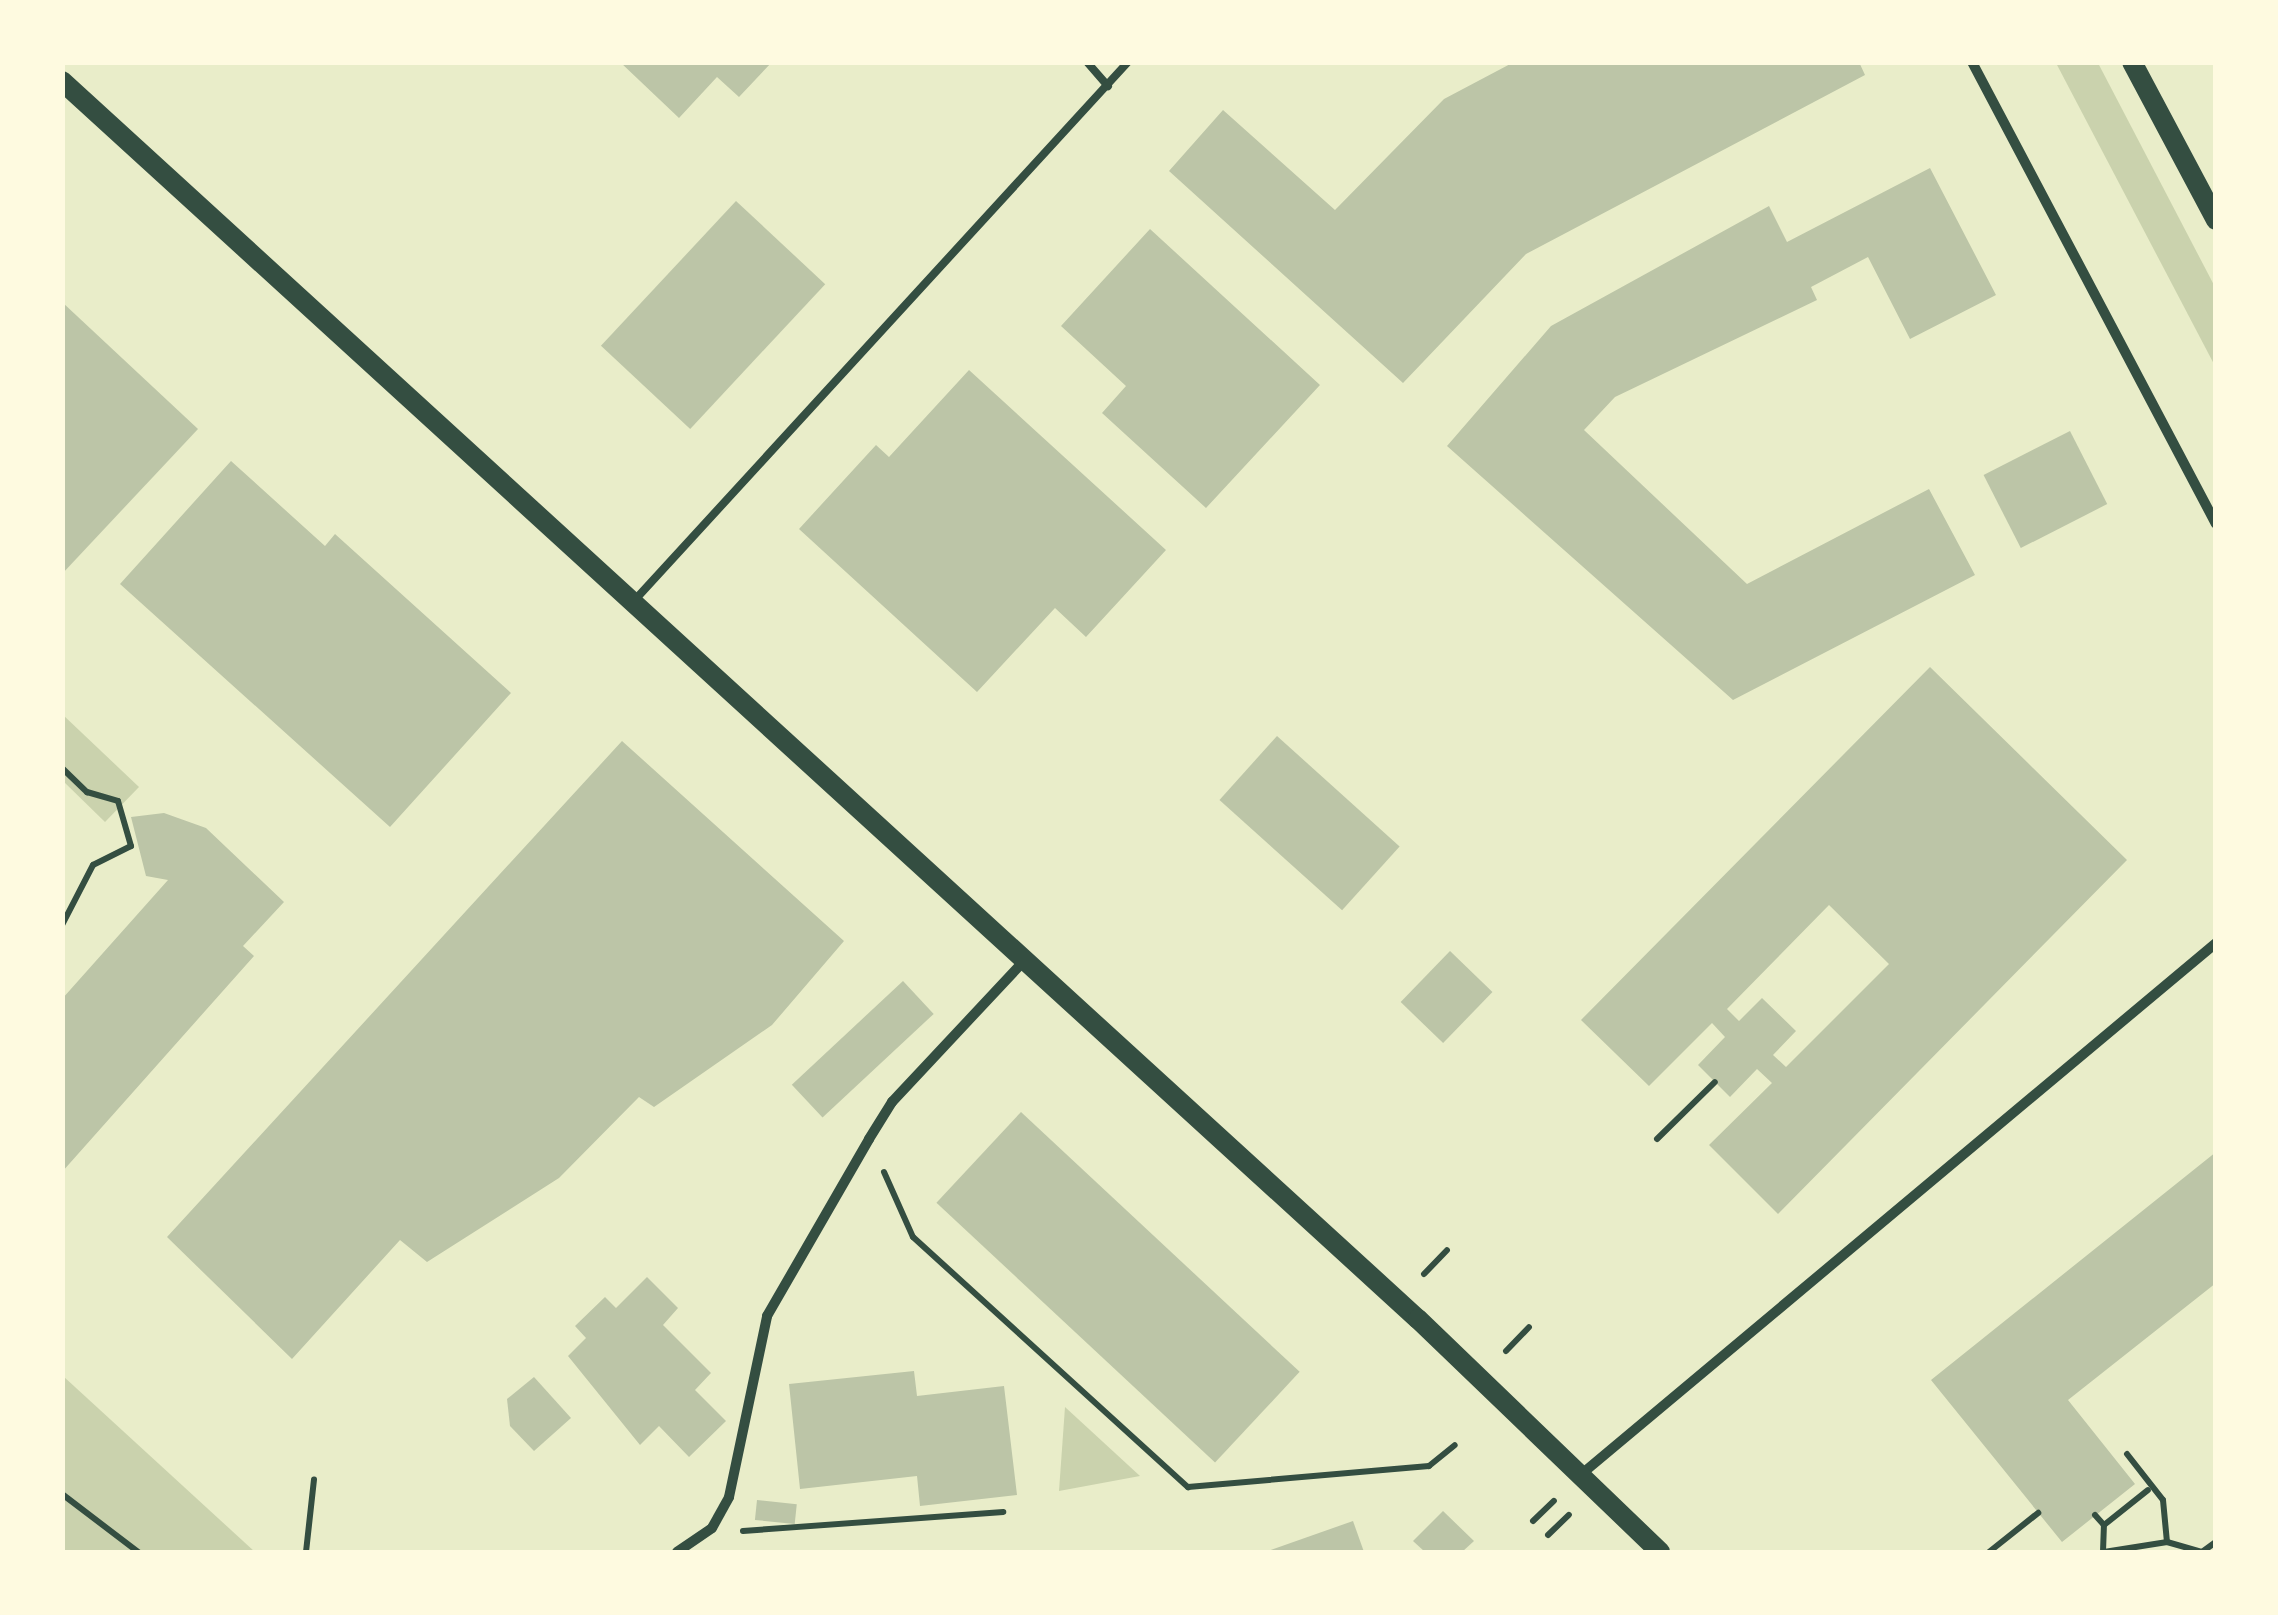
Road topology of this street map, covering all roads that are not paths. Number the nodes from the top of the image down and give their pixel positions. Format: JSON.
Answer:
{"nodes":[{"id":1,"x":1086,"y":62,"type":"edge"},
{"id":2,"x":1128,"y":62,"type":"edge"},
{"id":3,"x":1972,"y":62,"type":"edge"},
{"id":4,"x":2132,"y":62,"type":"edge"},
{"id":5,"x":62,"y":81,"type":"edge"},
{"id":6,"x":1108,"y":86,"type":"junction"},
{"id":7,"x":2216,"y":220,"type":"edge"},
{"id":8,"x":2216,"y":524,"type":"edge"},
{"id":9,"x":633,"y":602,"type":"junction"},
{"id":10,"x":2216,"y":944,"type":"edge"},
{"id":11,"x":1026,"y":959,"type":"junction"},
{"id":12,"x":1584,"y":1472,"type":"junction"},
{"id":13,"x":677,"y":1552,"type":"edge"},
{"id":14,"x":1660,"y":1552,"type":"edge"}],
"edges":[{"from":1,"to":6,"type":"lane"},
{"from":2,"to":6,"type":"lane"},
{"from":3,"to":8,"type":"street"},
{"from":4,"to":7,"type":"main road"},
{"from":5,"to":9,"type":"main road"},
{"from":6,"to":9,"type":"lane"},
{"from":9,"to":11,"type":"main road"},
{"from":10,"to":12,"type":"street"},
{"from":11,"to":12,"type":"main road"},
{"from":11,"to":13,"type":"street"},
{"from":12,"to":14,"type":"main road"}]}
